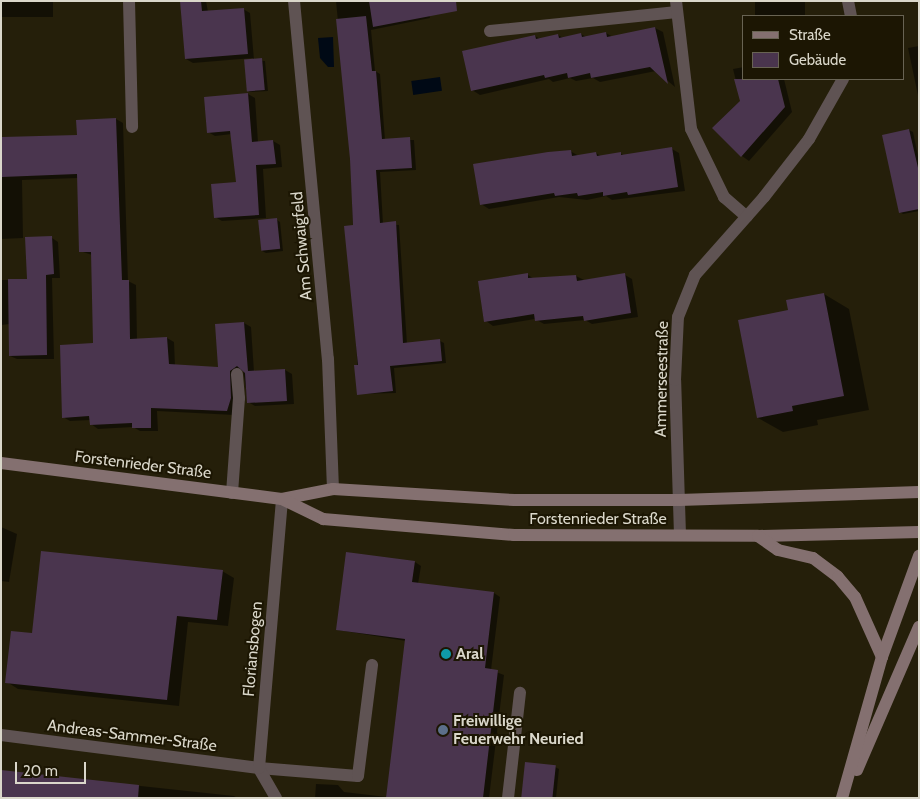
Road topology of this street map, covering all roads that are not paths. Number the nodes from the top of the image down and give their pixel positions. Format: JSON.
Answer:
{"nodes":[{"id":1,"x":129,"y":1,"type":"edge"},
{"id":2,"x":294,"y":1,"type":"edge"},
{"id":3,"x":848,"y":1,"type":"edge"},
{"id":4,"x":676,"y":7,"type":"edge"},
{"id":5,"x":851,"y":15,"type":"edge"},
{"id":6,"x":490,"y":31,"type":"dead end"},
{"id":7,"x":843,"y":80,"type":"edge"},
{"id":8,"x":132,"y":127,"type":"dead end"},
{"id":9,"x":748,"y":216,"type":"junction"},
{"id":10,"x":237,"y":374,"type":"dead end"},
{"id":11,"x":1,"y":463,"type":"edge"},
{"id":12,"x":334,"y":489,"type":"junction"},
{"id":13,"x":919,"y":492,"type":"edge"},
{"id":14,"x":232,"y":493,"type":"junction"},
{"id":15,"x":282,"y":499,"type":"junction"},
{"id":16,"x":679,"y":500,"type":"junction"},
{"id":17,"x":919,"y":532,"type":"edge"},
{"id":18,"x":680,"y":535,"type":"junction"},
{"id":19,"x":758,"y":536,"type":"junction"},
{"id":20,"x":919,"y":556,"type":"edge"},
{"id":21,"x":919,"y":627,"type":"edge"},
{"id":22,"x":882,"y":657,"type":"junction"},
{"id":23,"x":372,"y":664,"type":"dead end"},
{"id":24,"x":520,"y":694,"type":"dead end"},
{"id":25,"x":1,"y":735,"type":"edge"},
{"id":26,"x":259,"y":768,"type":"junction"},
{"id":27,"x":276,"y":798,"type":"edge"},
{"id":28,"x":508,"y":798,"type":"edge"},
{"id":29,"x":843,"y":798,"type":"edge"}],
"edges":[{"from":1,"to":8,"type":"street"},
{"from":2,"to":12,"type":"street","name":"Am Schwaigfeld"},
{"from":3,"to":5,"type":"street"},
{"from":4,"to":6,"type":"street"},
{"from":4,"to":9,"type":"street"},
{"from":7,"to":9,"type":"street","name":"Ammerseestraße"},
{"from":9,"to":16,"type":"street","name":"Ammerseestraße"},
{"from":10,"to":14,"type":"street"},
{"from":11,"to":14,"type":"main road","name":"Forstenrieder Straße"},
{"from":12,"to":15,"type":"main road","name":"Forstenrieder Straße"},
{"from":12,"to":16,"type":"main road","name":"Forstenrieder Straße"},
{"from":13,"to":16,"type":"main road","name":"Forstenrieder Straße"},
{"from":14,"to":15,"type":"main road","name":"Forstenrieder Straße"},
{"from":15,"to":18,"type":"main road","name":"Forstenrieder Straße"},
{"from":15,"to":26,"type":"street","name":"Floriansbogen"},
{"from":16,"to":18,"type":"street","name":"Ammerseestraße"},
{"from":17,"to":19,"type":"main road","name":"Forstenrieder Straße"},
{"from":18,"to":19,"type":"main road","name":"Forstenrieder Straße"},
{"from":19,"to":22,"type":"main road"},
{"from":20,"to":22,"type":"main road"},
{"from":21,"to":29,"type":"main road"},
{"from":22,"to":29,"type":"main road"},
{"from":23,"to":26,"type":"street","name":"Andreas-Sammer-Straße"},
{"from":24,"to":28,"type":"street"},
{"from":25,"to":26,"type":"street","name":"Andreas-Sammer-Straße"},
{"from":26,"to":27,"type":"street"}]}
